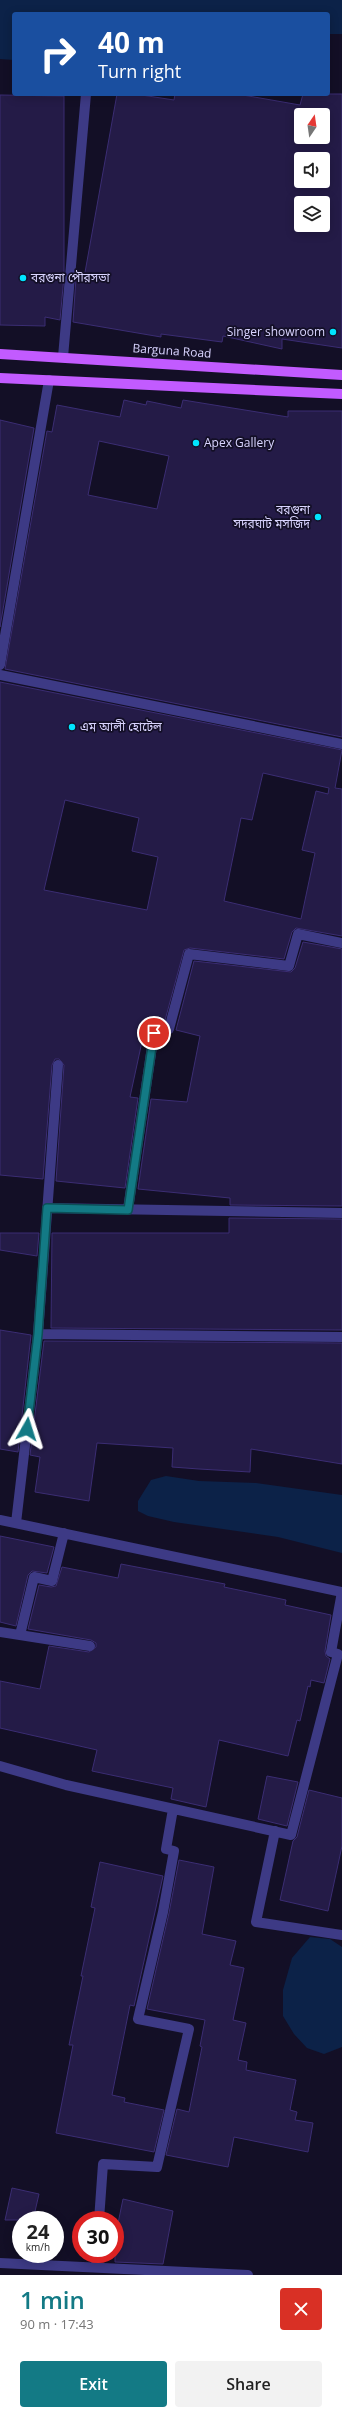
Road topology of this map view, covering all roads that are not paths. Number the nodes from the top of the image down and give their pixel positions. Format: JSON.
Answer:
{"nodes":[{"id":1,"x":86,"y":96,"type":"edge"},
{"id":2,"x":0,"y":354,"type":"edge"},
{"id":3,"x":63,"y":357,"type":"junction"},
{"id":4,"x":342,"y":374,"type":"edge"},
{"id":5,"x":0,"y":378,"type":"edge"},
{"id":6,"x":49,"y":380,"type":"junction"},
{"id":7,"x":342,"y":394,"type":"edge"},
{"id":8,"x":0,"y":665,"type":"edge"},
{"id":9,"x":0,"y":675,"type":"edge"},
{"id":10,"x":342,"y":744,"type":"edge"},
{"id":11,"x":342,"y":943,"type":"edge"},
{"id":12,"x":58,"y":1065,"type":"dead end"},
{"id":13,"x":47,"y":1208,"type":"junction"},
{"id":14,"x":128,"y":1210,"type":"junction"},
{"id":15,"x":342,"y":1213,"type":"edge"},
{"id":16,"x":38,"y":1334,"type":"junction"},
{"id":17,"x":342,"y":1338,"type":"edge"},
{"id":18,"x":0,"y":1520,"type":"edge"},
{"id":19,"x":16,"y":1523,"type":"junction"},
{"id":20,"x":64,"y":1533,"type":"junction"},
{"id":21,"x":342,"y":1592,"type":"edge"},
{"id":22,"x":0,"y":1632,"type":"edge"},
{"id":23,"x":20,"y":1635,"type":"junction"},
{"id":24,"x":90,"y":1646,"type":"dead end"},
{"id":25,"x":0,"y":1766,"type":"edge"},
{"id":26,"x":173,"y":1809,"type":"junction"},
{"id":27,"x":275,"y":1831,"type":"junction"},
{"id":28,"x":342,"y":1935,"type":"edge"},
{"id":29,"x":100,"y":2211,"type":"edge"},
{"id":30,"x":0,"y":2262,"type":"edge"},
{"id":31,"x":96,"y":2263,"type":"edge"},
{"id":32,"x":96,"y":2267,"type":"junction"},
{"id":33,"x":243,"y":2275,"type":"edge"},
{"id":34,"x":248,"y":2275,"type":"edge"}],
"edges":[{"from":1,"to":3,"type":"street"},
{"from":2,"to":3,"type":"main road","name":"Barguna Road"},
{"from":3,"to":4,"type":"main road","name":"Barguna Road"},
{"from":5,"to":6,"type":"main road"},
{"from":6,"to":7,"type":"main road"},
{"from":6,"to":8,"type":"street"},
{"from":9,"to":10,"type":"street"},
{"from":11,"to":14,"type":"street"},
{"from":12,"to":13,"type":"street"},
{"from":13,"to":14,"type":"street"},
{"from":13,"to":16,"type":"street"},
{"from":14,"to":15,"type":"street"},
{"from":16,"to":17,"type":"street"},
{"from":16,"to":19,"type":"street"},
{"from":18,"to":19,"type":"street"},
{"from":19,"to":20,"type":"street"},
{"from":20,"to":21,"type":"street"},
{"from":20,"to":23,"type":"street"},
{"from":21,"to":27,"type":"street"},
{"from":22,"to":23,"type":"street"},
{"from":23,"to":24,"type":"street"},
{"from":25,"to":26,"type":"street"},
{"from":26,"to":27,"type":"street"},
{"from":26,"to":29,"type":"street"},
{"from":27,"to":28,"type":"street"},
{"from":30,"to":32,"type":"street"},
{"from":31,"to":32,"type":"street"},
{"from":32,"to":33,"type":"street"},
{"from":33,"to":34,"type":"street"}]}
